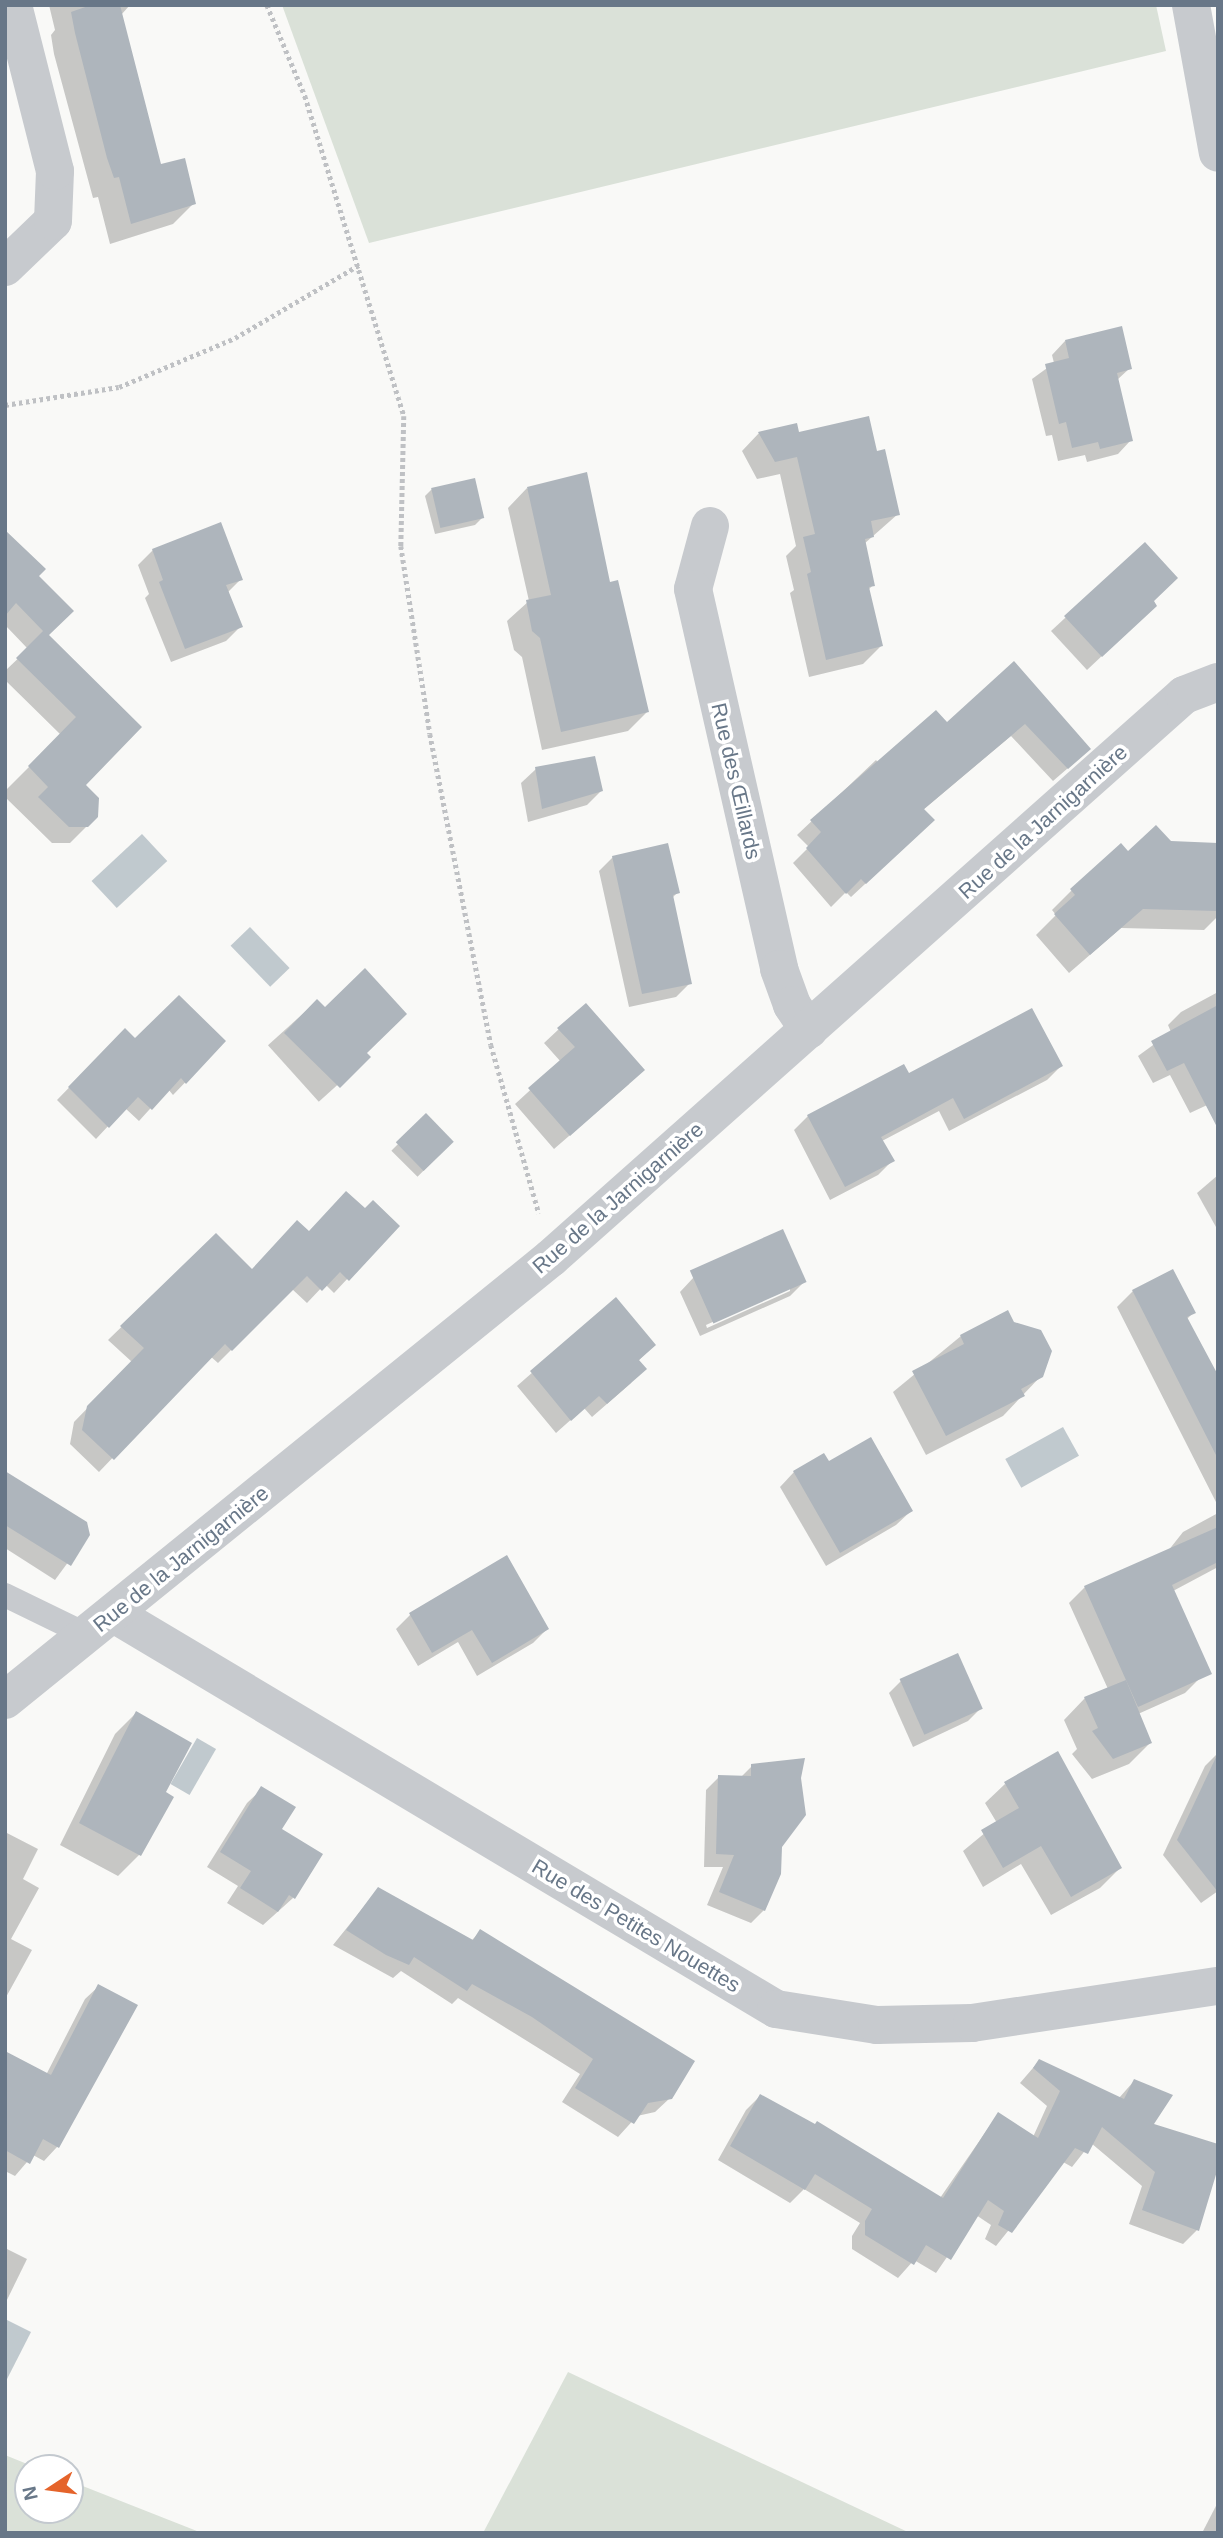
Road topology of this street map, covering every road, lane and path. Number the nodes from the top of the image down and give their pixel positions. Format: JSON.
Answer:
{"nodes":[{"id":1,"x":13,"y":5,"type":"edge"},
{"id":2,"x":267,"y":5,"type":"edge"},
{"id":3,"x":1191,"y":5,"type":"edge"},
{"id":4,"x":1218,"y":153,"type":"edge"},
{"id":5,"x":359,"y":265,"type":"junction"},
{"id":6,"x":5,"y":267,"type":"edge"},
{"id":7,"x":5,"y":405,"type":"edge"},
{"id":8,"x":710,"y":526,"type":"dead end"},
{"id":9,"x":1218,"y":682,"type":"edge"},
{"id":10,"x":808,"y":1030,"type":"junction"},
{"id":11,"x":551,"y":1258,"type":"junction"},
{"id":12,"x":5,"y":1595,"type":"edge"},
{"id":13,"x":101,"y":1624,"type":"junction"},
{"id":14,"x":5,"y":1700,"type":"edge"},
{"id":15,"x":1218,"y":1986,"type":"edge"}],
"edges":[{"from":1,"to":6,"type":"street"},
{"from":2,"to":5,"type":"path"},
{"from":3,"to":4,"type":"street"},
{"from":5,"to":7,"type":"path"},
{"from":5,"to":11,"type":"path"},
{"from":8,"to":10,"type":"street","name":"Rue des Œillards"},
{"from":9,"to":10,"type":"street","name":"Rue de la Jarnigarnière"},
{"from":10,"to":11,"type":"street","name":"Rue de la Jarnigarnière"},
{"from":11,"to":13,"type":"street","name":"Rue de la Jarnigarnière"},
{"from":12,"to":13,"type":"lane"},
{"from":13,"to":14,"type":"street","name":"Rue de la Jarnigarnière"},
{"from":13,"to":15,"type":"street","name":"Rue des Petites Nouettes"}]}
